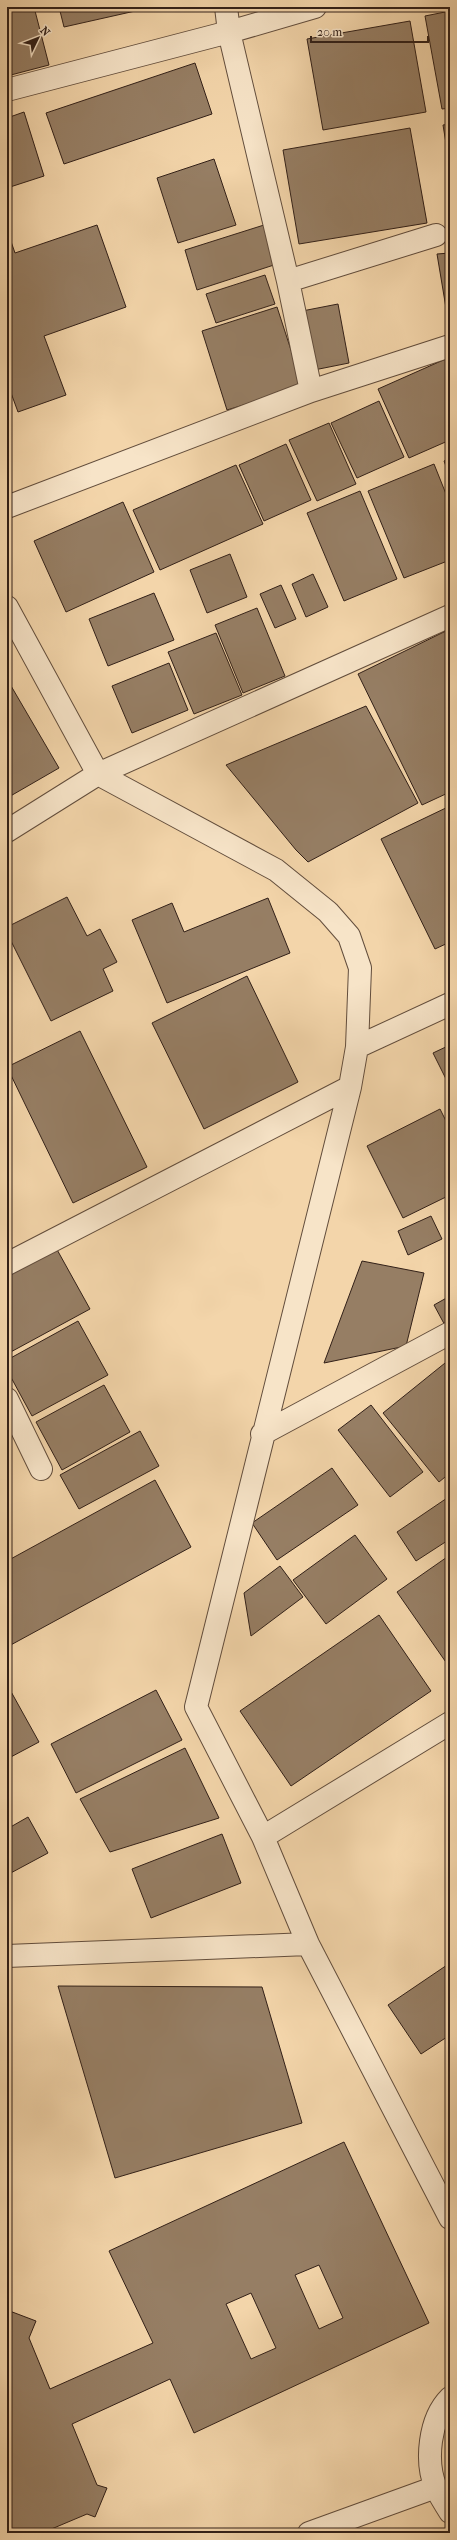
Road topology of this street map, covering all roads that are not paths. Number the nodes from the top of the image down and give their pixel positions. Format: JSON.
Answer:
{"nodes":[{"id":1,"x":226,"y":7,"type":"edge"},
{"id":2,"x":315,"y":7,"type":"edge"},
{"id":3,"x":229,"y":32,"type":"junction"},
{"id":4,"x":7,"y":90,"type":"edge"},
{"id":5,"x":436,"y":235,"type":"dead end"},
{"id":6,"x":288,"y":281,"type":"junction"},
{"id":7,"x":450,"y":346,"type":"edge"},
{"id":8,"x":311,"y":391,"type":"junction"},
{"id":9,"x":7,"y":507,"type":"edge"},
{"id":10,"x":7,"y":607,"type":"edge"},
{"id":11,"x":450,"y":616,"type":"edge"},
{"id":12,"x":98,"y":774,"type":"junction"},
{"id":13,"x":7,"y":831,"type":"edge"},
{"id":14,"x":450,"y":1004,"type":"edge"},
{"id":15,"x":357,"y":1047,"type":"junction"},
{"id":16,"x":350,"y":1087,"type":"junction"},
{"id":17,"x":7,"y":1264,"type":"edge"},
{"id":18,"x":450,"y":1333,"type":"edge"},
{"id":19,"x":7,"y":1399,"type":"edge"},
{"id":20,"x":262,"y":1434,"type":"junction"},
{"id":21,"x":41,"y":1469,"type":"dead end"},
{"id":22,"x":450,"y":1723,"type":"edge"},
{"id":23,"x":263,"y":1837,"type":"junction"},
{"id":24,"x":308,"y":1944,"type":"junction"},
{"id":25,"x":7,"y":1956,"type":"edge"},
{"id":26,"x":450,"y":2218,"type":"edge"},
{"id":27,"x":450,"y":2398,"type":"edge"},
{"id":28,"x":436,"y":2487,"type":"junction"},
{"id":29,"x":450,"y":2512,"type":"edge"},
{"id":30,"x":309,"y":2533,"type":"edge"}],
"edges":[{"from":1,"to":3,"type":"street"},
{"from":2,"to":3,"type":"street"},
{"from":3,"to":4,"type":"street"},
{"from":3,"to":6,"type":"street"},
{"from":5,"to":6,"type":"street"},
{"from":6,"to":8,"type":"street"},
{"from":7,"to":8,"type":"street"},
{"from":8,"to":9,"type":"street"},
{"from":10,"to":12,"type":"street"},
{"from":11,"to":12,"type":"street"},
{"from":12,"to":13,"type":"street"},
{"from":12,"to":15,"type":"street"},
{"from":14,"to":15,"type":"street"},
{"from":15,"to":16,"type":"street"},
{"from":16,"to":17,"type":"street"},
{"from":16,"to":20,"type":"street"},
{"from":18,"to":20,"type":"street"},
{"from":19,"to":21,"type":"street"},
{"from":20,"to":23,"type":"street"},
{"from":22,"to":23,"type":"street"},
{"from":23,"to":24,"type":"street"},
{"from":24,"to":25,"type":"street"},
{"from":24,"to":26,"type":"street"},
{"from":27,"to":28,"type":"street"},
{"from":28,"to":29,"type":"street"},
{"from":28,"to":30,"type":"street"}]}
